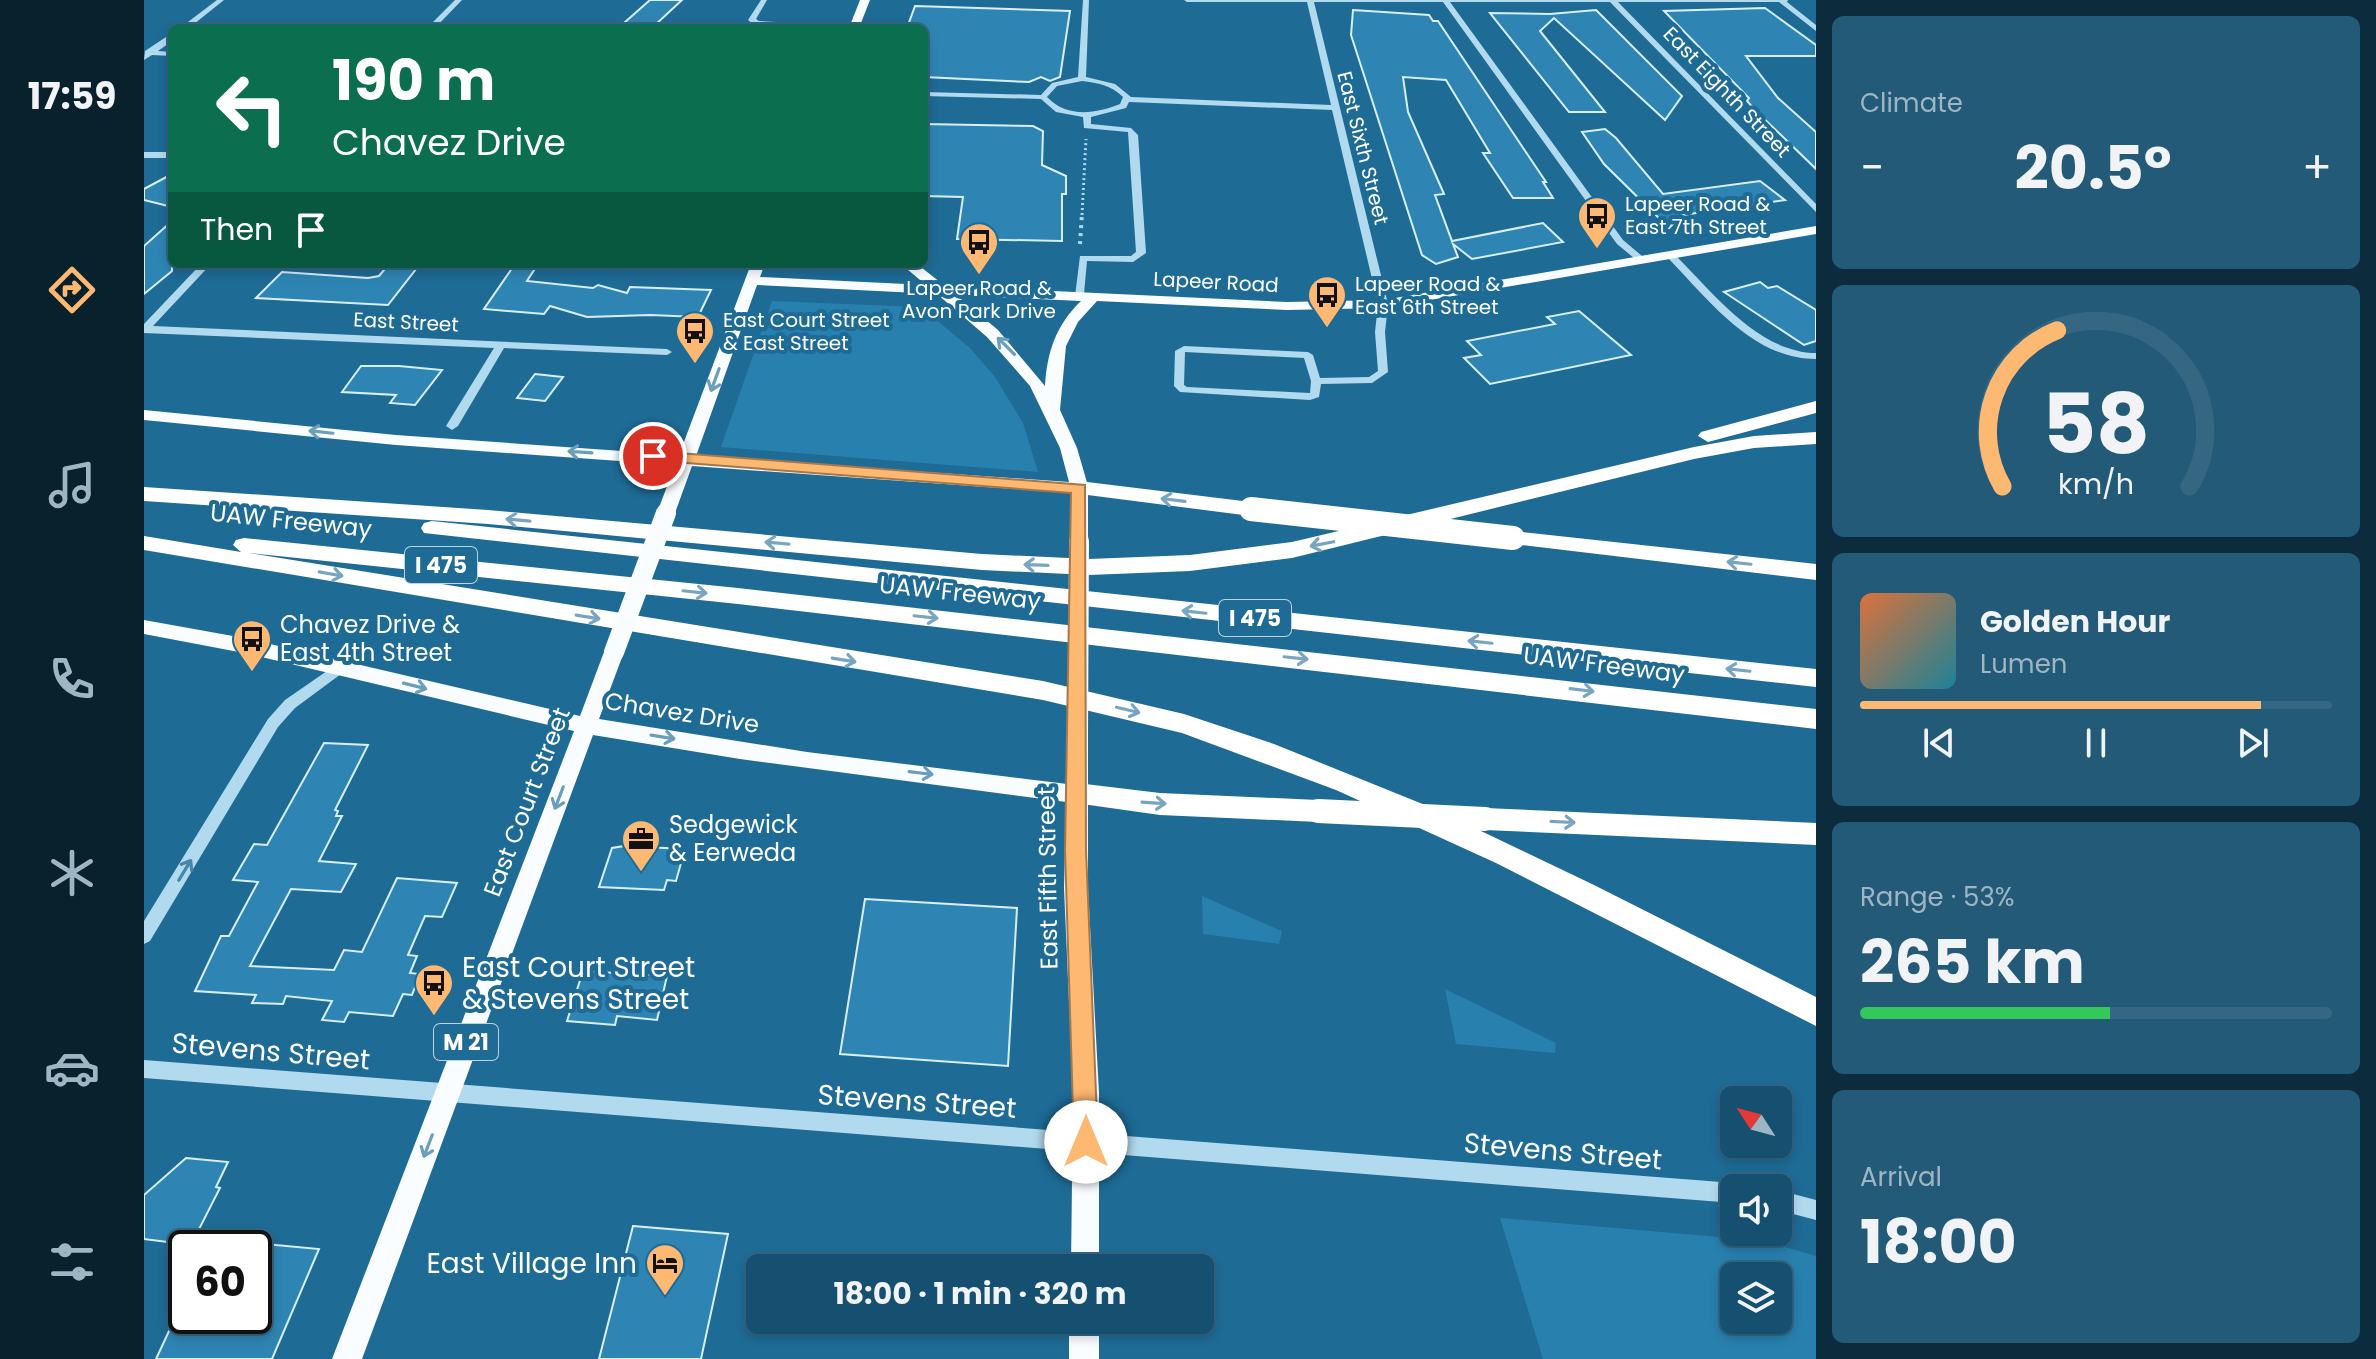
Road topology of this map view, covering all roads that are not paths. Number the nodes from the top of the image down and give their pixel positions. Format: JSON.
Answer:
{"nodes":[{"id":1,"x":221,"y":0,"type":"edge"},
{"id":2,"x":459,"y":0,"type":"edge"},
{"id":3,"x":764,"y":0,"type":"edge"},
{"id":4,"x":865,"y":0,"type":"edge"},
{"id":5,"x":1086,"y":0,"type":"edge"},
{"id":6,"x":1187,"y":0,"type":"edge"},
{"id":7,"x":1613,"y":0,"type":"edge"},
{"id":8,"x":1783,"y":0,"type":"edge"},
{"id":9,"x":1309,"y":1,"type":"edge"},
{"id":10,"x":1445,"y":1,"type":"edge"},
{"id":11,"x":189,"y":24,"type":"edge"},
{"id":12,"x":435,"y":24,"type":"edge"},
{"id":13,"x":776,"y":24,"type":"edge"},
{"id":14,"x":854,"y":24,"type":"edge"},
{"id":15,"x":1816,"y":29,"type":"edge"},
{"id":16,"x":168,"y":40,"type":"edge"},
{"id":17,"x":168,"y":54,"type":"edge"},
{"id":18,"x":146,"y":55,"type":"edge"},
{"id":19,"x":1082,"y":79,"type":"junction"},
{"id":20,"x":928,"y":94,"type":"edge"},
{"id":21,"x":1043,"y":97,"type":"junction"},
{"id":22,"x":1126,"y":99,"type":"junction"},
{"id":23,"x":1334,"y":108,"type":"junction"},
{"id":24,"x":1087,"y":120,"type":"junction"},
{"id":25,"x":144,"y":155,"type":"edge"},
{"id":26,"x":168,"y":155,"type":"edge"},
{"id":27,"x":1816,"y":209,"type":"edge"},
{"id":28,"x":1816,"y":230,"type":"edge"},
{"id":29,"x":1671,"y":256,"type":"junction"},
{"id":30,"x":1643,"y":261,"type":"junction"},
{"id":31,"x":202,"y":268,"type":"edge"},
{"id":32,"x":757,"y":268,"type":"edge"},
{"id":33,"x":913,"y":268,"type":"edge"},
{"id":34,"x":753,"y":281,"type":"junction"},
{"id":35,"x":939,"y":288,"type":"junction"},
{"id":36,"x":1079,"y":294,"type":"junction"},
{"id":37,"x":1095,"y":295,"type":"junction"},
{"id":38,"x":1383,"y":304,"type":"junction"},
{"id":39,"x":144,"y":329,"type":"edge"},
{"id":40,"x":501,"y":345,"type":"junction"},
{"id":41,"x":667,"y":352,"type":"dead end"},
{"id":42,"x":1816,"y":356,"type":"edge"},
{"id":43,"x":1316,"y":381,"type":"junction"},
{"id":44,"x":1816,"y":407,"type":"edge"},
{"id":45,"x":1053,"y":408,"type":"junction"},
{"id":46,"x":144,"y":415,"type":"edge"},
{"id":47,"x":452,"y":426,"type":"dead end"},
{"id":48,"x":1816,"y":438,"type":"edge"},
{"id":49,"x":686,"y":458,"type":"junction"},
{"id":50,"x":1079,"y":488,"type":"junction"},
{"id":51,"x":144,"y":495,"type":"edge"},
{"id":52,"x":1479,"y":503,"type":"junction"},
{"id":53,"x":144,"y":534,"type":"edge"},
{"id":54,"x":144,"y":543,"type":"edge"},
{"id":55,"x":1816,"y":572,"type":"edge"},
{"id":56,"x":144,"y":627,"type":"edge"},
{"id":57,"x":340,"y":667,"type":"junction"},
{"id":58,"x":1816,"y":678,"type":"edge"},
{"id":59,"x":1816,"y":719,"type":"edge"},
{"id":60,"x":586,"y":725,"type":"junction"},
{"id":61,"x":1077,"y":794,"type":"junction"},
{"id":62,"x":1816,"y":834,"type":"edge"},
{"id":63,"x":1497,"y":853,"type":"junction"},
{"id":64,"x":144,"y":936,"type":"edge"},
{"id":65,"x":1816,"y":1012,"type":"edge"},
{"id":66,"x":1816,"y":1030,"type":"edge"},
{"id":67,"x":144,"y":1069,"type":"edge"},
{"id":68,"x":448,"y":1093,"type":"junction"},
{"id":69,"x":1086,"y":1142,"type":"junction"},
{"id":70,"x":1720,"y":1192,"type":"edge"},
{"id":71,"x":1792,"y":1204,"type":"edge"},
{"id":72,"x":1816,"y":1210,"type":"edge"},
{"id":73,"x":1085,"y":1254,"type":"edge"},
{"id":74,"x":1084,"y":1334,"type":"edge"},
{"id":75,"x":347,"y":1359,"type":"edge"},
{"id":76,"x":1084,"y":1359,"type":"edge"}],
"edges":[{"from":1,"to":11,"type":"street"},
{"from":2,"to":12,"type":"street"},
{"from":3,"to":13,"type":"street"},
{"from":4,"to":14,"type":"main road"},
{"from":5,"to":19,"type":"street"},
{"from":6,"to":9,"type":"street"},
{"from":7,"to":8,"type":"street"},
{"from":7,"to":10,"type":"street"},
{"from":7,"to":27,"type":"street","name":"East Eighth Street"},
{"from":8,"to":15,"type":"street"},
{"from":9,"to":10,"type":"street"},
{"from":9,"to":23,"type":"street","name":"East Sixth Street"},
{"from":10,"to":30,"type":"street"},
{"from":16,"to":18,"type":"street"},
{"from":17,"to":18,"type":"street"},
{"from":19,"to":21,"type":"street"},
{"from":19,"to":22,"type":"street"},
{"from":20,"to":21,"type":"street"},
{"from":21,"to":24,"type":"street"},
{"from":22,"to":23,"type":"street"},
{"from":22,"to":24,"type":"street"},
{"from":23,"to":38,"type":"street","name":"East Sixth Street"},
{"from":24,"to":36,"type":"street"},
{"from":25,"to":26,"type":"street"},
{"from":28,"to":29,"type":"main road","name":"Lapeer Road"},
{"from":29,"to":30,"type":"main road","name":"Lapeer Road"},
{"from":29,"to":42,"type":"street"},
{"from":30,"to":38,"type":"main road","name":"Lapeer Road"},
{"from":31,"to":39,"type":"street"},
{"from":32,"to":34,"type":"main road","name":"East Court Street"},
{"from":33,"to":35,"type":"main road"},
{"from":34,"to":35,"type":"main road","name":"Lapeer Road"},
{"from":34,"to":49,"type":"main road","name":"East Court Street","one_way":true},
{"from":35,"to":36,"type":"main road","name":"Lapeer Road"},
{"from":45,"to":35,"type":"main road","one_way":true},
{"from":36,"to":37,"type":"main road","name":"Lapeer Road"},
{"from":37,"to":38,"type":"main road","name":"Lapeer Road"},
{"from":37,"to":45,"type":"main road"},
{"from":38,"to":43,"type":"street","name":"East Sixth Street"},
{"from":39,"to":40,"type":"street","name":"East Street"},
{"from":40,"to":41,"type":"street","name":"East Street"},
{"from":40,"to":47,"type":"street"},
{"from":43,"to":43,"type":"street"},
{"from":44,"to":52,"type":"highway"},
{"from":45,"to":50,"type":"main road","name":"East Fifth Street"},
{"from":49,"to":46,"type":"main road","one_way":true},
{"from":48,"to":52,"type":"highway"},
{"from":49,"to":50,"type":"main road"},
{"from":49,"to":60,"type":"main road","name":"East Court Street","number":"M 21","bridge":true},
{"from":55,"to":50,"type":"highway","one_way":true,"bridge":true},
{"from":50,"to":61,"type":"main road","name":"East Fifth Street","bridge":true},
{"from":52,"to":51,"type":"highway","one_way":true},
{"from":58,"to":51,"type":"highway","name":"UAW Freeway","number":"I 475","one_way":true},
{"from":53,"to":59,"type":"highway","name":"UAW Freeway","number":"I 475","one_way":true},
{"from":54,"to":63,"type":"highway","one_way":true},
{"from":56,"to":57,"type":"main road","name":"Chavez Drive"},
{"from":57,"to":60,"type":"main road","name":"Chavez Drive","one_way":true},
{"from":64,"to":57,"type":"street","one_way":true},
{"from":60,"to":61,"type":"main road","name":"Chavez Drive","one_way":true},
{"from":60,"to":68,"type":"main road","name":"East Court Street","number":"M 21","one_way":true},
{"from":61,"to":62,"type":"highway","one_way":true,"bridge":true},
{"from":61,"to":69,"type":"main road","name":"East Fifth Street"},
{"from":63,"to":65,"type":"highway"},
{"from":63,"to":66,"type":"highway"},
{"from":67,"to":68,"type":"street","name":"Stevens Street"},
{"from":68,"to":69,"type":"street","name":"Stevens Street"},
{"from":68,"to":75,"type":"main road","name":"East Court Street","number":"M 21","one_way":true},
{"from":69,"to":70,"type":"street","name":"Stevens Street"},
{"from":69,"to":73,"type":"main road","name":"East Fifth Street"},
{"from":71,"to":72,"type":"street"},
{"from":74,"to":76,"type":"main road"}]}
